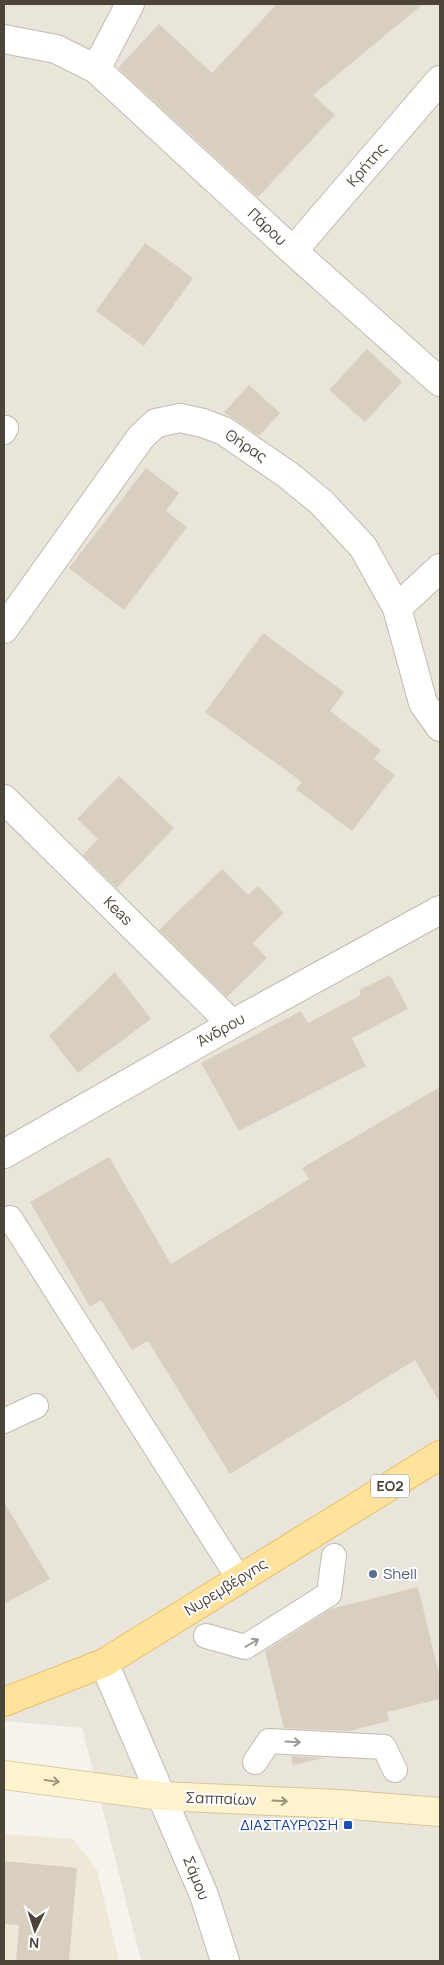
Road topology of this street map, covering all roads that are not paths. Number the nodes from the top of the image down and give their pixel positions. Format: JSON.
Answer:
{"nodes":[{"id":1,"x":130,"y":4,"type":"edge"},
{"id":2,"x":4,"y":39,"type":"edge"},
{"id":3,"x":96,"y":69,"type":"junction"},
{"id":4,"x":440,"y":80,"type":"edge"},
{"id":5,"x":293,"y":251,"type":"junction"},
{"id":6,"x":440,"y":382,"type":"edge"},
{"id":7,"x":440,"y":568,"type":"edge"},
{"id":8,"x":397,"y":608,"type":"junction"},
{"id":9,"x":4,"y":629,"type":"edge"},
{"id":10,"x":440,"y":727,"type":"edge"},
{"id":11,"x":4,"y":799,"type":"edge"},
{"id":12,"x":440,"y":910,"type":"edge"},
{"id":13,"x":232,"y":1024,"type":"junction"},
{"id":14,"x":4,"y":1154,"type":"edge"},
{"id":15,"x":10,"y":1218,"type":"dead end"},
{"id":16,"x":36,"y":1406,"type":"dead end"},
{"id":17,"x":4,"y":1421,"type":"edge"},
{"id":18,"x":440,"y":1455,"type":"edge"},
{"id":19,"x":334,"y":1556,"type":"dead end"},
{"id":20,"x":240,"y":1579,"type":"junction"},
{"id":21,"x":206,"y":1636,"type":"dead end"},
{"id":22,"x":104,"y":1663,"type":"junction"},
{"id":23,"x":4,"y":1702,"type":"edge"},
{"id":24,"x":255,"y":1762,"type":"dead end"},
{"id":25,"x":395,"y":1770,"type":"dead end"},
{"id":26,"x":4,"y":1775,"type":"edge"},
{"id":27,"x":161,"y":1796,"type":"junction"},
{"id":28,"x":440,"y":1812,"type":"edge"},
{"id":29,"x":225,"y":1961,"type":"edge"}],
"edges":[{"from":1,"to":3,"type":"street"},
{"from":2,"to":3,"type":"street","name":"Πάρου"},
{"from":3,"to":5,"type":"street","name":"Πάρου"},
{"from":4,"to":5,"type":"street","name":"Κρήτης"},
{"from":5,"to":6,"type":"street","name":"Πάρου"},
{"from":7,"to":8,"type":"street"},
{"from":8,"to":9,"type":"street","name":"Θήρας"},
{"from":8,"to":10,"type":"street","name":"Θήρας"},
{"from":11,"to":13,"type":"street","name":"Keas"},
{"from":12,"to":13,"type":"street","name":"Άνδρου"},
{"from":13,"to":14,"type":"street","name":"Άνδρου"},
{"from":15,"to":20,"type":"lane"},
{"from":16,"to":17,"type":"lane"},
{"from":18,"to":20,"type":"main road","name":"Νυρεμβέργης","number":"ΕΟ2"},
{"from":21,"to":19,"type":"lane","one_way":true},
{"from":20,"to":22,"type":"main road","name":"Νυρεμβέργης","number":"ΕΟ2"},
{"from":22,"to":23,"type":"main road","name":"Νυρεμβέργης","number":"ΕΟ2"},
{"from":22,"to":27,"type":"street","name":"Σάμου"},
{"from":24,"to":25,"type":"lane","one_way":true},
{"from":26,"to":27,"type":"street","name":"Σαππαίων","one_way":true},
{"from":27,"to":28,"type":"street","name":"Σαππαίων","one_way":true},
{"from":27,"to":29,"type":"street","name":"Σάμου"}]}
